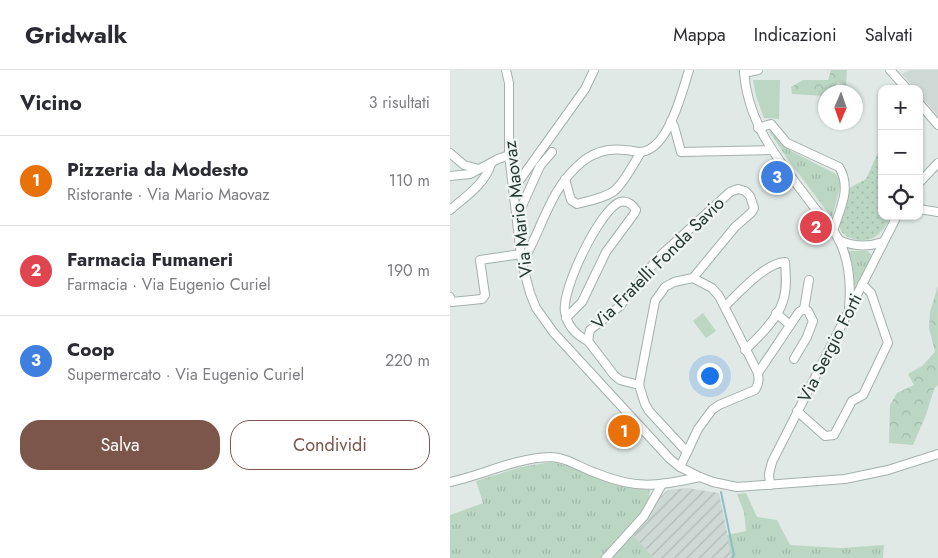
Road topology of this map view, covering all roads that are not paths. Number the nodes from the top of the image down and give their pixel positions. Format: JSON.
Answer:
{"nodes":[{"id":1,"x":506,"y":70,"type":"edge"},
{"id":2,"x":594,"y":70,"type":"edge"},
{"id":3,"x":689,"y":70,"type":"edge"},
{"id":4,"x":758,"y":70,"type":"edge"},
{"id":5,"x":890,"y":70,"type":"edge"},
{"id":6,"x":744,"y":72,"type":"edge"},
{"id":7,"x":903,"y":85,"type":"edge"},
{"id":8,"x":923,"y":108,"type":"edge"},
{"id":9,"x":671,"y":121,"type":"junction"},
{"id":10,"x":938,"y":125,"type":"edge"},
{"id":11,"x":758,"y":128,"type":"junction"},
{"id":12,"x":772,"y":150,"type":"junction"},
{"id":13,"x":450,"y":152,"type":"edge"},
{"id":14,"x":552,"y":152,"type":"dead end"},
{"id":15,"x":641,"y":152,"type":"junction"},
{"id":16,"x":509,"y":155,"type":"junction"},
{"id":17,"x":938,"y":163,"type":"edge"},
{"id":18,"x":491,"y":164,"type":"junction"},
{"id":19,"x":479,"y":170,"type":"junction"},
{"id":20,"x":450,"y":176,"type":"edge"},
{"id":21,"x":565,"y":179,"type":"junction"},
{"id":22,"x":923,"y":179,"type":"edge"},
{"id":23,"x":514,"y":188,"type":"junction"},
{"id":24,"x":450,"y":210,"type":"edge"},
{"id":25,"x":923,"y":210,"type":"edge"},
{"id":26,"x":938,"y":212,"type":"edge"},
{"id":27,"x":517,"y":217,"type":"junction"},
{"id":28,"x":895,"y":220,"type":"edge"},
{"id":29,"x":833,"y":231,"type":"junction"},
{"id":30,"x":839,"y":240,"type":"junction"},
{"id":31,"x":883,"y":242,"type":"junction"},
{"id":32,"x":521,"y":258,"type":"junction"},
{"id":33,"x":693,"y":278,"type":"junction"},
{"id":34,"x":809,"y":280,"type":"dead end"},
{"id":35,"x":862,"y":284,"type":"junction"},
{"id":36,"x":450,"y":297,"type":"edge"},
{"id":37,"x":725,"y":306,"type":"junction"},
{"id":38,"x":804,"y":309,"type":"junction"},
{"id":39,"x":848,"y":312,"type":"junction"},
{"id":40,"x":776,"y":313,"type":"junction"},
{"id":41,"x":566,"y":318,"type":"junction"},
{"id":42,"x":790,"y":325,"type":"junction"},
{"id":43,"x":588,"y":341,"type":"junction"},
{"id":44,"x":745,"y":350,"type":"junction"},
{"id":45,"x":794,"y":360,"type":"dead end"},
{"id":46,"x":758,"y":373,"type":"junction"},
{"id":47,"x":639,"y":385,"type":"junction"},
{"id":48,"x":797,"y":411,"type":"junction"},
{"id":49,"x":687,"y":452,"type":"junction"},
{"id":50,"x":938,"y":454,"type":"edge"},
{"id":51,"x":680,"y":467,"type":"junction"},
{"id":52,"x":700,"y":477,"type":"junction"},
{"id":53,"x":450,"y":482,"type":"edge"},
{"id":54,"x":770,"y":485,"type":"junction"},
{"id":55,"x":661,"y":486,"type":"junction"},
{"id":56,"x":606,"y":558,"type":"edge"}],
"edges":[{"from":1,"to":16,"type":"street","name":"Via Mario Maovaz"},
{"from":2,"to":23,"type":"street"},
{"from":3,"to":9,"type":"street"},
{"from":4,"to":6,"type":"street"},
{"from":5,"to":7,"type":"street"},
{"from":6,"to":11,"type":"street"},
{"from":8,"to":10,"type":"street"},
{"from":9,"to":12,"type":"street"},
{"from":9,"to":15,"type":"street"},
{"from":11,"to":12,"type":"street"},
{"from":11,"to":29,"type":"street"},
{"from":12,"to":29,"type":"street"},
{"from":13,"to":19,"type":"street"},
{"from":14,"to":27,"type":"street"},
{"from":15,"to":21,"type":"street"},
{"from":15,"to":21,"type":"street"},
{"from":16,"to":18,"type":"street"},
{"from":16,"to":23,"type":"street","name":"Via Mario Maovaz"},
{"from":17,"to":22,"type":"street"},
{"from":18,"to":19,"type":"street"},
{"from":18,"to":24,"type":"street"},
{"from":19,"to":20,"type":"street"},
{"from":21,"to":32,"type":"street"},
{"from":23,"to":27,"type":"street","name":"Via Mario Maovaz"},
{"from":25,"to":26,"type":"street"},
{"from":27,"to":32,"type":"street","name":"Via Mario Maovaz"},
{"from":28,"to":31,"type":"street","name":"Via Sergio Forti"},
{"from":29,"to":30,"type":"street"},
{"from":30,"to":31,"type":"street"},
{"from":30,"to":39,"type":"street"},
{"from":31,"to":35,"type":"street","name":"Via Sergio Forti"},
{"from":32,"to":36,"type":"street"},
{"from":32,"to":51,"type":"street","name":"Via Mario Maovaz"},
{"from":33,"to":37,"type":"street"},
{"from":33,"to":43,"type":"street","name":"Via Fratelli Fonda Savio"},
{"from":33,"to":47,"type":"street"},
{"from":34,"to":38,"type":"street"},
{"from":35,"to":39,"type":"street","name":"Via Sergio Forti"},
{"from":35,"to":48,"type":"street","name":"Via Sergio Forti"},
{"from":37,"to":40,"type":"street"},
{"from":37,"to":44,"type":"street"},
{"from":38,"to":42,"type":"street"},
{"from":38,"to":45,"type":"street"},
{"from":39,"to":48,"type":"street","name":"Via Sergio Forti"},
{"from":40,"to":42,"type":"street"},
{"from":40,"to":44,"type":"street"},
{"from":41,"to":41,"type":"street"},
{"from":41,"to":43,"type":"street","name":"Via Fratelli Fonda Savio"},
{"from":42,"to":46,"type":"street"},
{"from":43,"to":47,"type":"street","name":"Via Fratelli Fonda Savio"},
{"from":44,"to":46,"type":"street"},
{"from":46,"to":49,"type":"street"},
{"from":47,"to":49,"type":"street"},
{"from":48,"to":54,"type":"street","name":"Via Sergio Forti"},
{"from":49,"to":51,"type":"street"},
{"from":50,"to":54,"type":"street","name":"Via Mario Maovaz"},
{"from":51,"to":52,"type":"street","name":"Via Mario Maovaz"},
{"from":52,"to":54,"type":"street","name":"Via Mario Maovaz"},
{"from":52,"to":55,"type":"street"},
{"from":53,"to":55,"type":"street"},
{"from":55,"to":56,"type":"street"}]}
